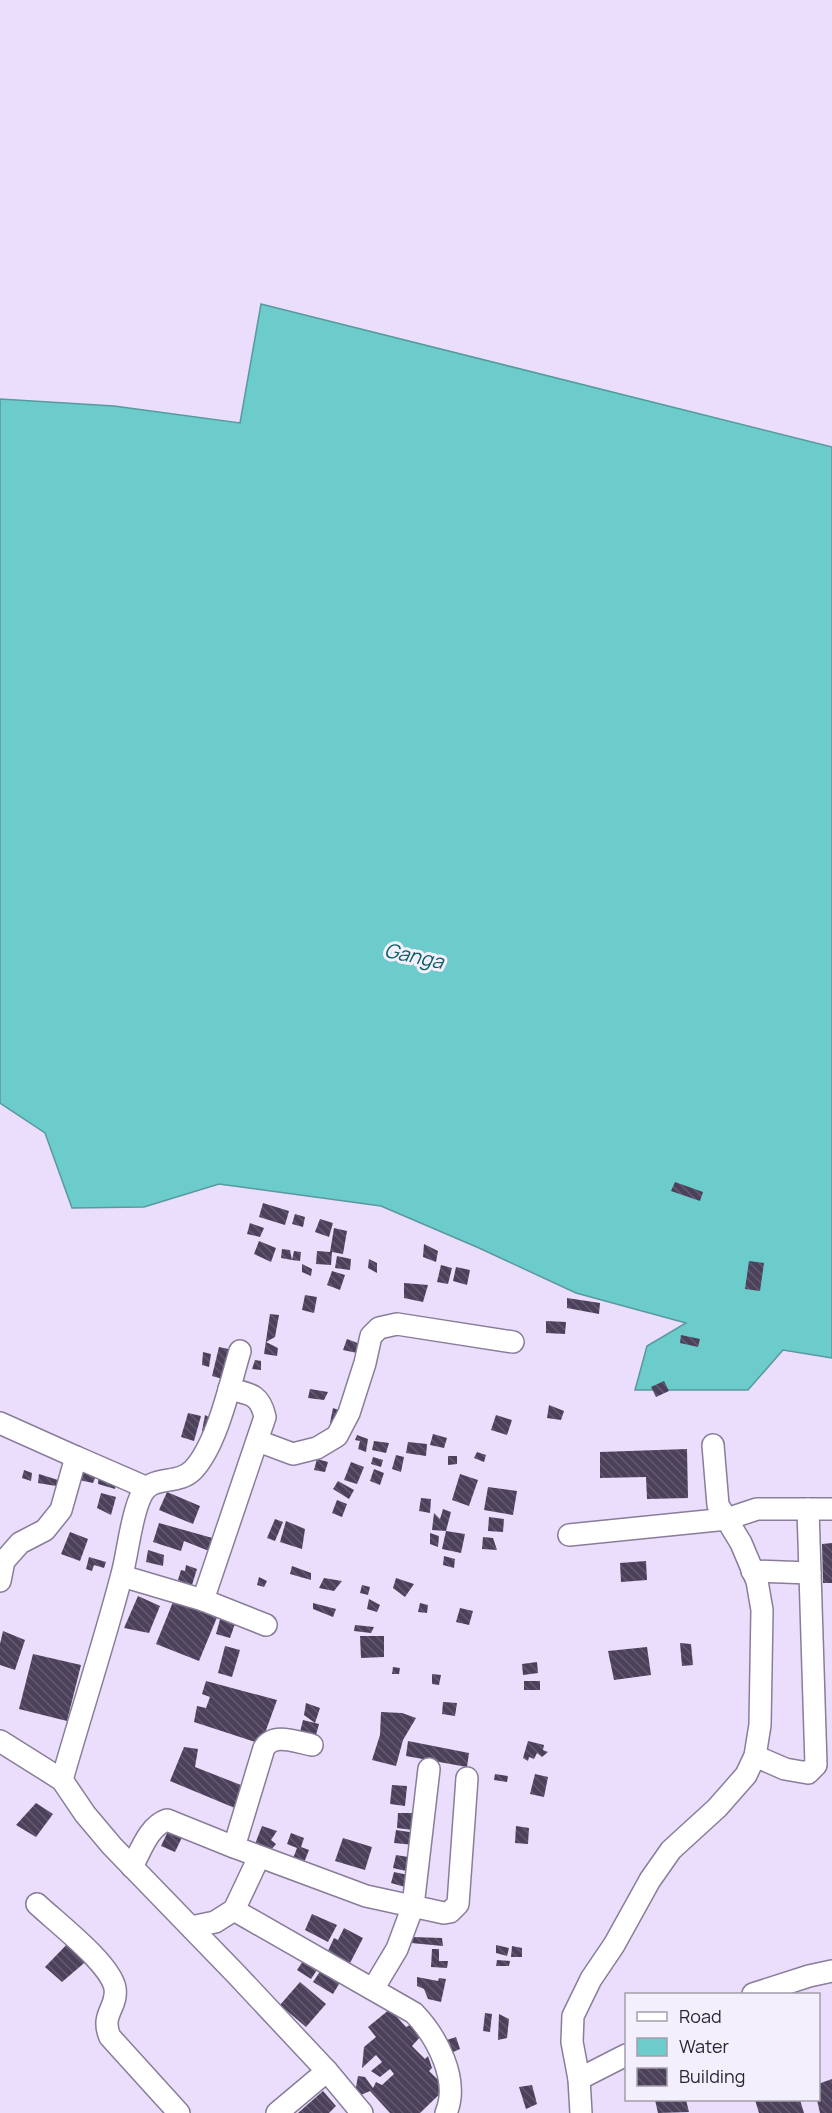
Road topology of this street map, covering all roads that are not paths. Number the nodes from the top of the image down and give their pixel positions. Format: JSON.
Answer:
{"nodes":[{"id":1,"x":513,"y":1342,"type":"dead end"},
{"id":2,"x":240,"y":1351,"type":"dead end"},
{"id":3,"x":229,"y":1389,"type":"junction"},
{"id":4,"x":0,"y":1423,"type":"edge"},
{"id":5,"x":258,"y":1441,"type":"junction"},
{"id":6,"x":713,"y":1445,"type":"dead end"},
{"id":7,"x":76,"y":1457,"type":"junction"},
{"id":8,"x":145,"y":1487,"type":"junction"},
{"id":9,"x":808,"y":1509,"type":"junction"},
{"id":10,"x":832,"y":1509,"type":"edge"},
{"id":11,"x":727,"y":1519,"type":"junction"},
{"id":12,"x":569,"y":1535,"type":"dead end"},
{"id":13,"x":1,"y":1567,"type":"edge"},
{"id":14,"x":753,"y":1570,"type":"junction"},
{"id":15,"x":810,"y":1573,"type":"junction"},
{"id":16,"x":122,"y":1576,"type":"junction"},
{"id":17,"x":203,"y":1600,"type":"junction"},
{"id":18,"x":266,"y":1625,"type":"dead end"},
{"id":19,"x":0,"y":1740,"type":"edge"},
{"id":20,"x":312,"y":1745,"type":"dead end"},
{"id":21,"x":755,"y":1756,"type":"junction"},
{"id":22,"x":429,"y":1769,"type":"dead end"},
{"id":23,"x":467,"y":1778,"type":"dead end"},
{"id":24,"x":62,"y":1780,"type":"junction"},
{"id":25,"x":234,"y":1847,"type":"junction"},
{"id":26,"x":259,"y":1857,"type":"junction"},
{"id":27,"x":132,"y":1867,"type":"junction"},
{"id":28,"x":37,"y":1904,"type":"dead end"},
{"id":29,"x":413,"y":1906,"type":"junction"},
{"id":30,"x":234,"y":1910,"type":"junction"},
{"id":31,"x":190,"y":1927,"type":"junction"},
{"id":32,"x":832,"y":1971,"type":"edge"},
{"id":33,"x":373,"y":1989,"type":"junction"},
{"id":34,"x":759,"y":1993,"type":"edge"},
{"id":35,"x":625,"y":2056,"type":"edge"},
{"id":36,"x":327,"y":2072,"type":"junction"},
{"id":37,"x":579,"y":2079,"type":"junction"},
{"id":38,"x":179,"y":2113,"type":"edge"},
{"id":39,"x":277,"y":2113,"type":"edge"},
{"id":40,"x":362,"y":2113,"type":"edge"},
{"id":41,"x":446,"y":2113,"type":"edge"},
{"id":42,"x":581,"y":2113,"type":"edge"}],
"edges":[{"from":1,"to":5,"type":"street"},
{"from":2,"to":3,"type":"street"},
{"from":3,"to":5,"type":"street"},
{"from":3,"to":8,"type":"street"},
{"from":4,"to":7,"type":"street"},
{"from":5,"to":17,"type":"street"},
{"from":6,"to":11,"type":"street"},
{"from":7,"to":8,"type":"street"},
{"from":7,"to":13,"type":"street"},
{"from":8,"to":16,"type":"street"},
{"from":9,"to":10,"type":"street"},
{"from":9,"to":11,"type":"street"},
{"from":9,"to":15,"type":"street"},
{"from":11,"to":12,"type":"street"},
{"from":11,"to":14,"type":"street"},
{"from":14,"to":15,"type":"street"},
{"from":14,"to":21,"type":"street"},
{"from":15,"to":21,"type":"street"},
{"from":16,"to":17,"type":"street"},
{"from":16,"to":24,"type":"street"},
{"from":17,"to":18,"type":"street"},
{"from":19,"to":24,"type":"street"},
{"from":20,"to":25,"type":"street"},
{"from":21,"to":37,"type":"street"},
{"from":22,"to":29,"type":"street"},
{"from":23,"to":29,"type":"street"},
{"from":24,"to":27,"type":"street"},
{"from":25,"to":26,"type":"street"},
{"from":25,"to":27,"type":"street"},
{"from":26,"to":29,"type":"street"},
{"from":26,"to":30,"type":"street"},
{"from":27,"to":31,"type":"street"},
{"from":28,"to":38,"type":"street"},
{"from":29,"to":33,"type":"street"},
{"from":30,"to":31,"type":"street"},
{"from":30,"to":33,"type":"street"},
{"from":31,"to":36,"type":"street"},
{"from":32,"to":34,"type":"street"},
{"from":33,"to":41,"type":"street"},
{"from":35,"to":37,"type":"street"},
{"from":36,"to":39,"type":"street"},
{"from":36,"to":40,"type":"street"},
{"from":37,"to":42,"type":"street"}]}
